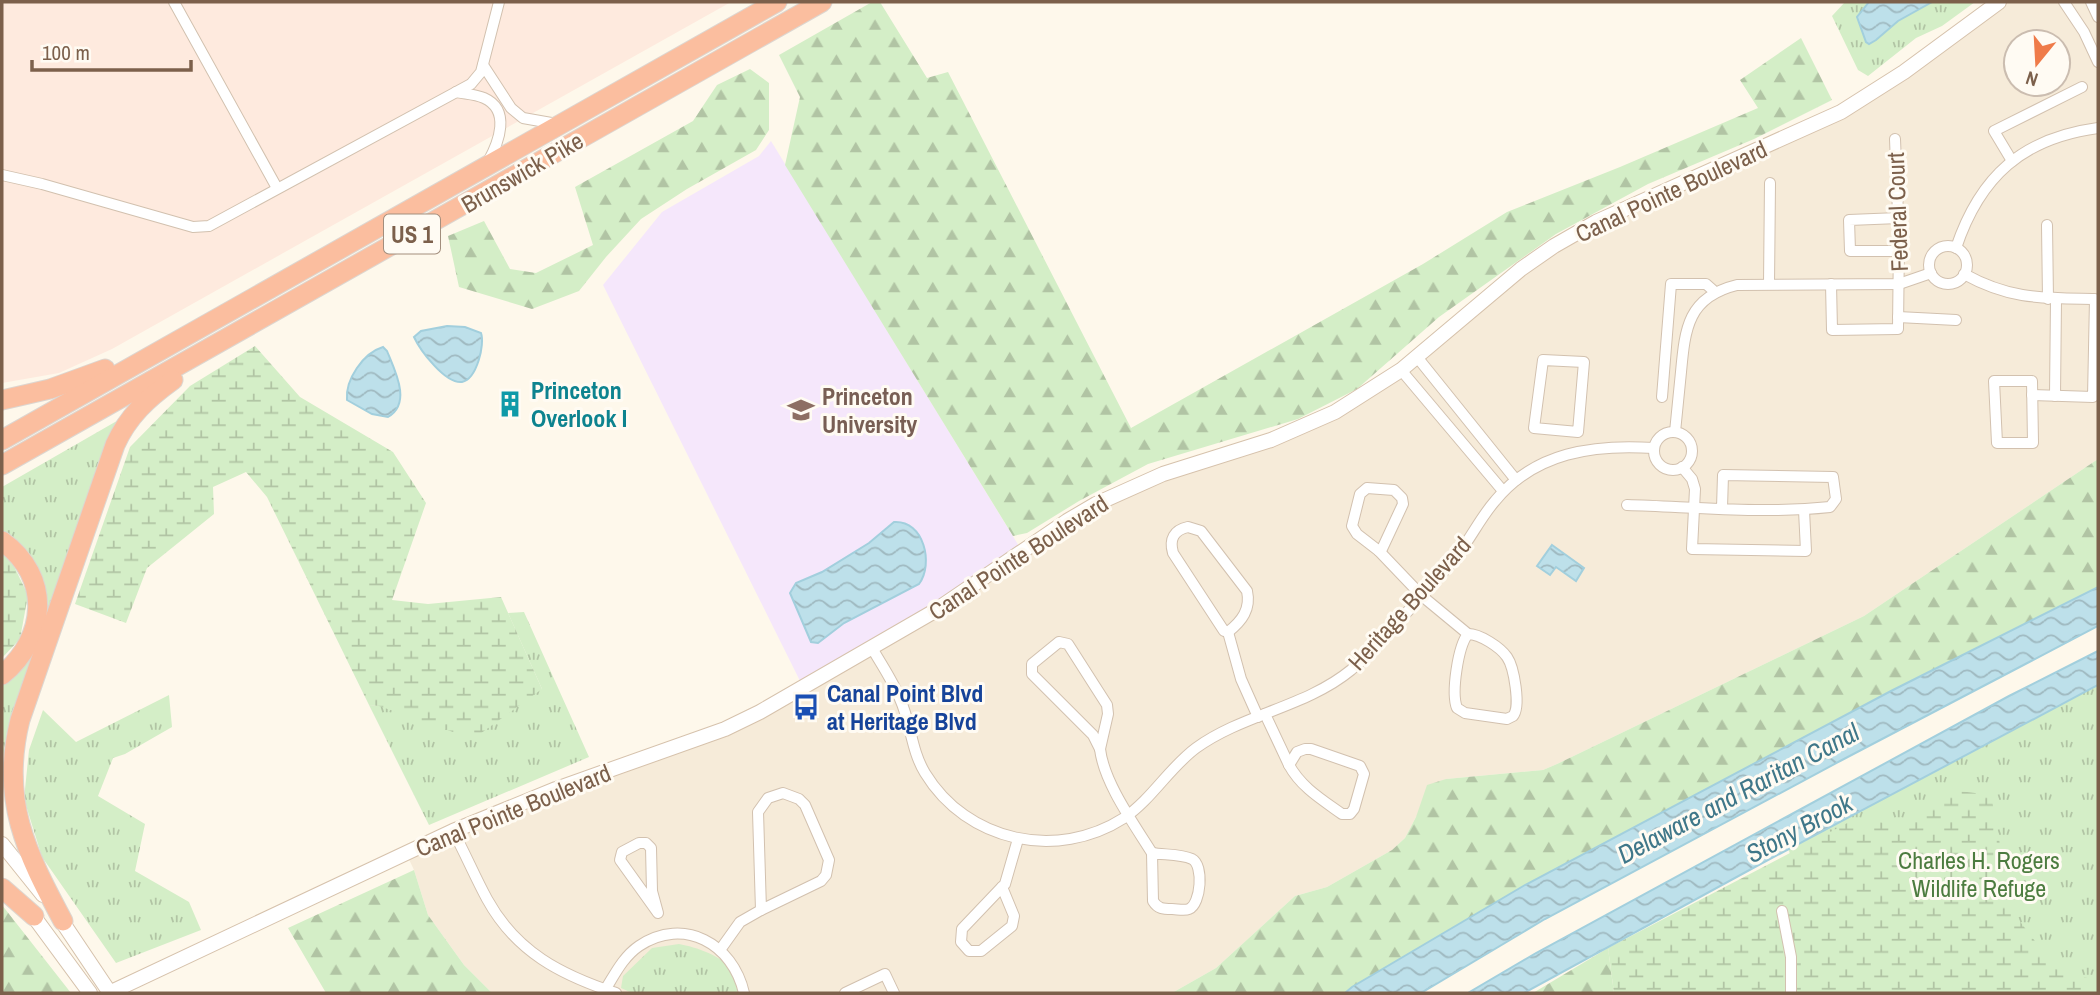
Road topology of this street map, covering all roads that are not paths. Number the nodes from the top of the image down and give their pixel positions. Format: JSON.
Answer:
{"nodes":[{"id":1,"x":174,"y":2,"type":"edge"},
{"id":2,"x":499,"y":2,"type":"edge"},
{"id":3,"x":776,"y":2,"type":"edge"},
{"id":4,"x":822,"y":2,"type":"edge"},
{"id":5,"x":1999,"y":2,"type":"edge"},
{"id":6,"x":2064,"y":2,"type":"edge"},
{"id":7,"x":2091,"y":2,"type":"edge"},
{"id":8,"x":2098,"y":17,"type":"edge"},
{"id":9,"x":2098,"y":62,"type":"edge"},
{"id":10,"x":483,"y":65,"type":"junction"},
{"id":11,"x":2082,"y":87,"type":"dead end"},
{"id":12,"x":456,"y":92,"type":"junction"},
{"id":13,"x":560,"y":125,"type":"junction"},
{"id":14,"x":2098,"y":128,"type":"edge"},
{"id":15,"x":1895,"y":139,"type":"dead end"},
{"id":16,"x":2012,"y":161,"type":"junction"},
{"id":17,"x":485,"y":167,"type":"junction"},
{"id":18,"x":2,"y":175,"type":"edge"},
{"id":19,"x":1770,"y":183,"type":"dead end"},
{"id":20,"x":277,"y":188,"type":"junction"},
{"id":21,"x":1899,"y":218,"type":"junction"},
{"id":22,"x":2047,"y":225,"type":"dead end"},
{"id":23,"x":1956,"y":247,"type":"junction"},
{"id":24,"x":1899,"y":251,"type":"junction"},
{"id":25,"x":1931,"y":273,"type":"junction"},
{"id":26,"x":1964,"y":274,"type":"junction"},
{"id":27,"x":1769,"y":284,"type":"junction"},
{"id":28,"x":1831,"y":284,"type":"junction"},
{"id":29,"x":1899,"y":284,"type":"junction"},
{"id":30,"x":1715,"y":292,"type":"junction"},
{"id":31,"x":2052,"y":299,"type":"junction"},
{"id":32,"x":1898,"y":317,"type":"junction"},
{"id":33,"x":1956,"y":320,"type":"dead end"},
{"id":34,"x":241,"y":329,"type":"junction"},
{"id":35,"x":174,"y":342,"type":"junction"},
{"id":36,"x":1417,"y":358,"type":"junction"},
{"id":37,"x":1401,"y":370,"type":"junction"},
{"id":38,"x":2032,"y":395,"type":"junction"},
{"id":39,"x":2055,"y":396,"type":"junction"},
{"id":40,"x":1662,"y":397,"type":"dead end"},
{"id":41,"x":2,"y":400,"type":"edge"},
{"id":42,"x":1578,"y":432,"type":"junction"},
{"id":43,"x":1675,"y":432,"type":"junction"},
{"id":44,"x":2,"y":440,"type":"edge"},
{"id":45,"x":1654,"y":448,"type":"junction"},
{"id":46,"x":1582,"y":449,"type":"junction"},
{"id":47,"x":2,"y":465,"type":"edge"},
{"id":48,"x":1682,"y":467,"type":"junction"},
{"id":49,"x":1516,"y":480,"type":"junction"},
{"id":50,"x":1503,"y":491,"type":"junction"},
{"id":51,"x":1627,"y":505,"type":"dead end"},
{"id":52,"x":1693,"y":507,"type":"junction"},
{"id":53,"x":1722,"y":508,"type":"junction"},
{"id":54,"x":1804,"y":510,"type":"junction"},
{"id":55,"x":2,"y":541,"type":"edge"},
{"id":56,"x":1379,"y":551,"type":"junction"},
{"id":57,"x":1422,"y":596,"type":"junction"},
{"id":58,"x":1228,"y":632,"type":"junction"},
{"id":59,"x":1468,"y":634,"type":"junction"},
{"id":60,"x":872,"y":648,"type":"junction"},
{"id":61,"x":2,"y":675,"type":"edge"},
{"id":62,"x":1261,"y":715,"type":"junction"},
{"id":63,"x":1100,"y":749,"type":"junction"},
{"id":64,"x":1289,"y":765,"type":"junction"},
{"id":65,"x":1128,"y":815,"type":"junction"},
{"id":66,"x":453,"y":831,"type":"junction"},
{"id":67,"x":1018,"y":839,"type":"junction"},
{"id":68,"x":2,"y":844,"type":"edge"},
{"id":69,"x":1152,"y":853,"type":"junction"},
{"id":70,"x":2,"y":876,"type":"edge"},
{"id":71,"x":1002,"y":887,"type":"junction"},
{"id":72,"x":2,"y":888,"type":"edge"},
{"id":73,"x":761,"y":910,"type":"junction"},
{"id":74,"x":1782,"y":911,"type":"dead end"},
{"id":75,"x":657,"y":913,"type":"junction"},
{"id":76,"x":34,"y":916,"type":"junction"},
{"id":77,"x":63,"y":921,"type":"junction"},
{"id":78,"x":663,"y":936,"type":"junction"},
{"id":79,"x":720,"y":950,"type":"junction"},
{"id":80,"x":611,"y":992,"type":"edge"},
{"id":81,"x":90,"y":993,"type":"edge"},
{"id":82,"x":110,"y":993,"type":"edge"},
{"id":83,"x":744,"y":993,"type":"edge"},
{"id":84,"x":845,"y":993,"type":"edge"},
{"id":85,"x":894,"y":993,"type":"edge"},
{"id":86,"x":1791,"y":993,"type":"edge"}],
"edges":[{"from":1,"to":20,"type":"street"},
{"from":2,"to":10,"type":"street"},
{"from":3,"to":13,"type":"highway","name":"Brunswick Pike","number":"US 1"},
{"from":4,"to":34,"type":"highway","name":"Brunswick Pike","number":"US 1"},
{"from":5,"to":36,"type":"street","name":"Canal Pointe Boulevard"},
{"from":6,"to":9,"type":"street"},
{"from":7,"to":8,"type":"street"},
{"from":10,"to":12,"type":"street"},
{"from":10,"to":13,"type":"street"},
{"from":11,"to":16,"type":"street"},
{"from":12,"to":17,"type":"street"},
{"from":12,"to":20,"type":"street"},
{"from":13,"to":17,"type":"highway","name":"Brunswick Pike","number":"US 1"},
{"from":14,"to":16,"type":"street"},
{"from":15,"to":21,"type":"street","name":"Federal Court"},
{"from":16,"to":23,"type":"street"},
{"from":17,"to":35,"type":"highway","name":"Brunswick Pike","number":"US 1"},
{"from":18,"to":20,"type":"street"},
{"from":19,"to":27,"type":"street"},
{"from":21,"to":24,"type":"street","name":"Federal Court"},
{"from":21,"to":24,"type":"street"},
{"from":22,"to":31,"type":"street"},
{"from":23,"to":25,"type":"street"},
{"from":23,"to":26,"type":"street"},
{"from":24,"to":29,"type":"street","name":"Federal Court"},
{"from":25,"to":26,"type":"street"},
{"from":25,"to":29,"type":"street"},
{"from":26,"to":31,"type":"street"},
{"from":27,"to":28,"type":"street"},
{"from":27,"to":30,"type":"street"},
{"from":28,"to":29,"type":"street"},
{"from":28,"to":32,"type":"street"},
{"from":29,"to":32,"type":"street","name":"Federal Court"},
{"from":30,"to":40,"type":"street"},
{"from":30,"to":43,"type":"street"},
{"from":31,"to":39,"type":"street"},
{"from":31,"to":39,"type":"street"},
{"from":32,"to":33,"type":"street"},
{"from":34,"to":47,"type":"highway","name":"Brunswick Pike","number":"US 1"},
{"from":34,"to":77,"type":"highway"},
{"from":35,"to":41,"type":"highway"},
{"from":35,"to":44,"type":"highway","name":"Brunswick Pike","number":"US 1"},
{"from":36,"to":37,"type":"street","name":"Canal Pointe Boulevard"},
{"from":36,"to":49,"type":"street"},
{"from":37,"to":50,"type":"street"},
{"from":37,"to":60,"type":"street","name":"Canal Pointe Boulevard"},
{"from":38,"to":38,"type":"street"},
{"from":38,"to":39,"type":"street"},
{"from":42,"to":42,"type":"street"},
{"from":42,"to":46,"type":"street"},
{"from":43,"to":45,"type":"street"},
{"from":43,"to":48,"type":"street"},
{"from":45,"to":46,"type":"street","name":"Heritage Boulevard"},
{"from":45,"to":48,"type":"street"},
{"from":46,"to":49,"type":"street","name":"Heritage Boulevard"},
{"from":48,"to":52,"type":"street"},
{"from":49,"to":50,"type":"street","name":"Heritage Boulevard"},
{"from":50,"to":57,"type":"street","name":"Heritage Boulevard"},
{"from":51,"to":52,"type":"street"},
{"from":52,"to":53,"type":"street"},
{"from":52,"to":54,"type":"street"},
{"from":53,"to":54,"type":"street"},
{"from":53,"to":54,"type":"street"},
{"from":55,"to":61,"type":"highway"},
{"from":56,"to":56,"type":"street"},
{"from":56,"to":57,"type":"street"},
{"from":57,"to":59,"type":"street"},
{"from":57,"to":62,"type":"street","name":"Heritage Boulevard"},
{"from":58,"to":58,"type":"street"},
{"from":58,"to":62,"type":"street"},
{"from":59,"to":59,"type":"street"},
{"from":60,"to":66,"type":"street","name":"Canal Pointe Boulevard"},
{"from":60,"to":67,"type":"street","name":"Heritage Boulevard"},
{"from":62,"to":64,"type":"street"},
{"from":62,"to":65,"type":"street","name":"Heritage Boulevard"},
{"from":63,"to":63,"type":"street"},
{"from":63,"to":65,"type":"street"},
{"from":64,"to":64,"type":"street"},
{"from":65,"to":67,"type":"street","name":"Heritage Boulevard"},
{"from":65,"to":69,"type":"street"},
{"from":66,"to":80,"type":"street"},
{"from":66,"to":82,"type":"street","name":"Canal Pointe Boulevard"},
{"from":67,"to":71,"type":"street"},
{"from":68,"to":77,"type":"street"},
{"from":69,"to":69,"type":"street"},
{"from":70,"to":76,"type":"street"},
{"from":71,"to":71,"type":"street"},
{"from":72,"to":76,"type":"highway"},
{"from":73,"to":73,"type":"street"},
{"from":73,"to":79,"type":"street"},
{"from":74,"to":86,"type":"street"},
{"from":75,"to":75,"type":"street"},
{"from":75,"to":78,"type":"street"},
{"from":76,"to":81,"type":"street"},
{"from":77,"to":82,"type":"street"},
{"from":78,"to":79,"type":"street"},
{"from":78,"to":80,"type":"street"},
{"from":79,"to":83,"type":"street"},
{"from":84,"to":85,"type":"street"}]}
